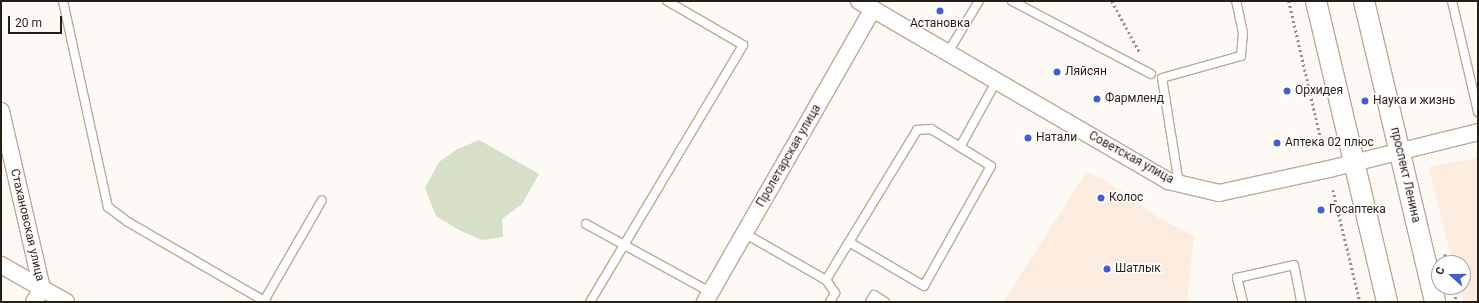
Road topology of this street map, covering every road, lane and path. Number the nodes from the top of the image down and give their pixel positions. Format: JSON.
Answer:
{"nodes":[{"id":1,"x":63,"y":1,"type":"edge"},
{"id":2,"x":667,"y":1,"type":"edge"},
{"id":3,"x":858,"y":1,"type":"edge"},
{"id":4,"x":979,"y":1,"type":"edge"},
{"id":5,"x":1012,"y":1,"type":"edge"},
{"id":6,"x":1112,"y":1,"type":"edge"},
{"id":7,"x":1236,"y":1,"type":"edge"},
{"id":8,"x":1289,"y":1,"type":"edge"},
{"id":9,"x":1316,"y":1,"type":"edge"},
{"id":10,"x":1364,"y":1,"type":"edge"},
{"id":11,"x":1452,"y":1,"type":"edge"},
{"id":12,"x":873,"y":9,"type":"junction"},
{"id":13,"x":947,"y":54,"type":"junction"},
{"id":14,"x":1151,"y":74,"type":"joint"},
{"id":15,"x":996,"y":80,"type":"junction"},
{"id":16,"x":1,"y":111,"type":"edge"},
{"id":17,"x":1478,"y":112,"type":"edge"},
{"id":18,"x":1478,"y":132,"type":"edge"},
{"id":19,"x":1320,"y":135,"type":"dead end"},
{"id":20,"x":960,"y":147,"type":"junction"},
{"id":21,"x":1401,"y":152,"type":"junction"},
{"id":22,"x":1354,"y":162,"type":"junction"},
{"id":23,"x":1179,"y":184,"type":"junction"},
{"id":24,"x":1333,"y":190,"type":"dead end"},
{"id":25,"x":322,"y":200,"type":"dead end"},
{"id":26,"x":586,"y":224,"type":"dead end"},
{"id":27,"x":744,"y":233,"type":"junction"},
{"id":28,"x":849,"y":242,"type":"junction"},
{"id":29,"x":624,"y":244,"type":"junction"},
{"id":30,"x":1,"y":265,"type":"edge"},
{"id":31,"x":826,"y":280,"type":"junction"},
{"id":32,"x":38,"y":295,"type":"edge"},
{"id":33,"x":708,"y":297,"type":"edge"},
{"id":34,"x":265,"y":301,"type":"edge"},
{"id":35,"x":66,"y":302,"type":"edge"},
{"id":36,"x":590,"y":302,"type":"edge"},
{"id":37,"x":830,"y":302,"type":"edge"},
{"id":38,"x":870,"y":302,"type":"edge"},
{"id":39,"x":885,"y":302,"type":"edge"},
{"id":40,"x":1243,"y":302,"type":"edge"},
{"id":41,"x":1301,"y":302,"type":"edge"},
{"id":42,"x":1360,"y":302,"type":"edge"},
{"id":43,"x":1387,"y":302,"type":"edge"},
{"id":44,"x":1435,"y":302,"type":"edge"}],
"edges":[{"from":1,"to":34,"type":"lane"},
{"from":2,"to":29,"type":"lane"},
{"from":3,"to":12,"type":"street","name":"Советская улица"},
{"from":4,"to":13,"type":"lane"},
{"from":5,"to":14,"type":"lane"},
{"from":6,"to":14,"type":"path"},
{"from":7,"to":23,"type":"lane"},
{"from":8,"to":19,"type":"path"},
{"from":9,"to":22,"type":"street"},
{"from":10,"to":21,"type":"street","name":"проспект Ленина"},
{"from":11,"to":17,"type":"lane"},
{"from":12,"to":13,"type":"street","name":"Советская улица"},
{"from":12,"to":27,"type":"street","name":"Пролетарская улица"},
{"from":13,"to":15,"type":"street","name":"Советская улица"},
{"from":15,"to":20,"type":"lane"},
{"from":15,"to":23,"type":"street","name":"Советская улица"},
{"from":16,"to":32,"type":"street","name":"Стахановская улица"},
{"from":18,"to":21,"type":"street","name":"Советская улица"},
{"from":20,"to":28,"type":"lane"},
{"from":20,"to":28,"type":"lane"},
{"from":21,"to":22,"type":"street","name":"Советская улица"},
{"from":21,"to":44,"type":"street","name":"проспект Ленина"},
{"from":22,"to":23,"type":"street","name":"Советская улица"},
{"from":22,"to":43,"type":"street"},
{"from":24,"to":42,"type":"path"},
{"from":25,"to":34,"type":"lane"},
{"from":26,"to":29,"type":"lane"},
{"from":27,"to":31,"type":"lane"},
{"from":27,"to":33,"type":"street","name":"Пролетарская улица"},
{"from":28,"to":31,"type":"lane"},
{"from":29,"to":33,"type":"lane"},
{"from":29,"to":36,"type":"lane"},
{"from":30,"to":32,"type":"street"},
{"from":31,"to":37,"type":"lane"},
{"from":32,"to":35,"type":"street","name":"Стахановская улица"},
{"from":38,"to":39,"type":"lane"},
{"from":40,"to":41,"type":"lane"}]}
